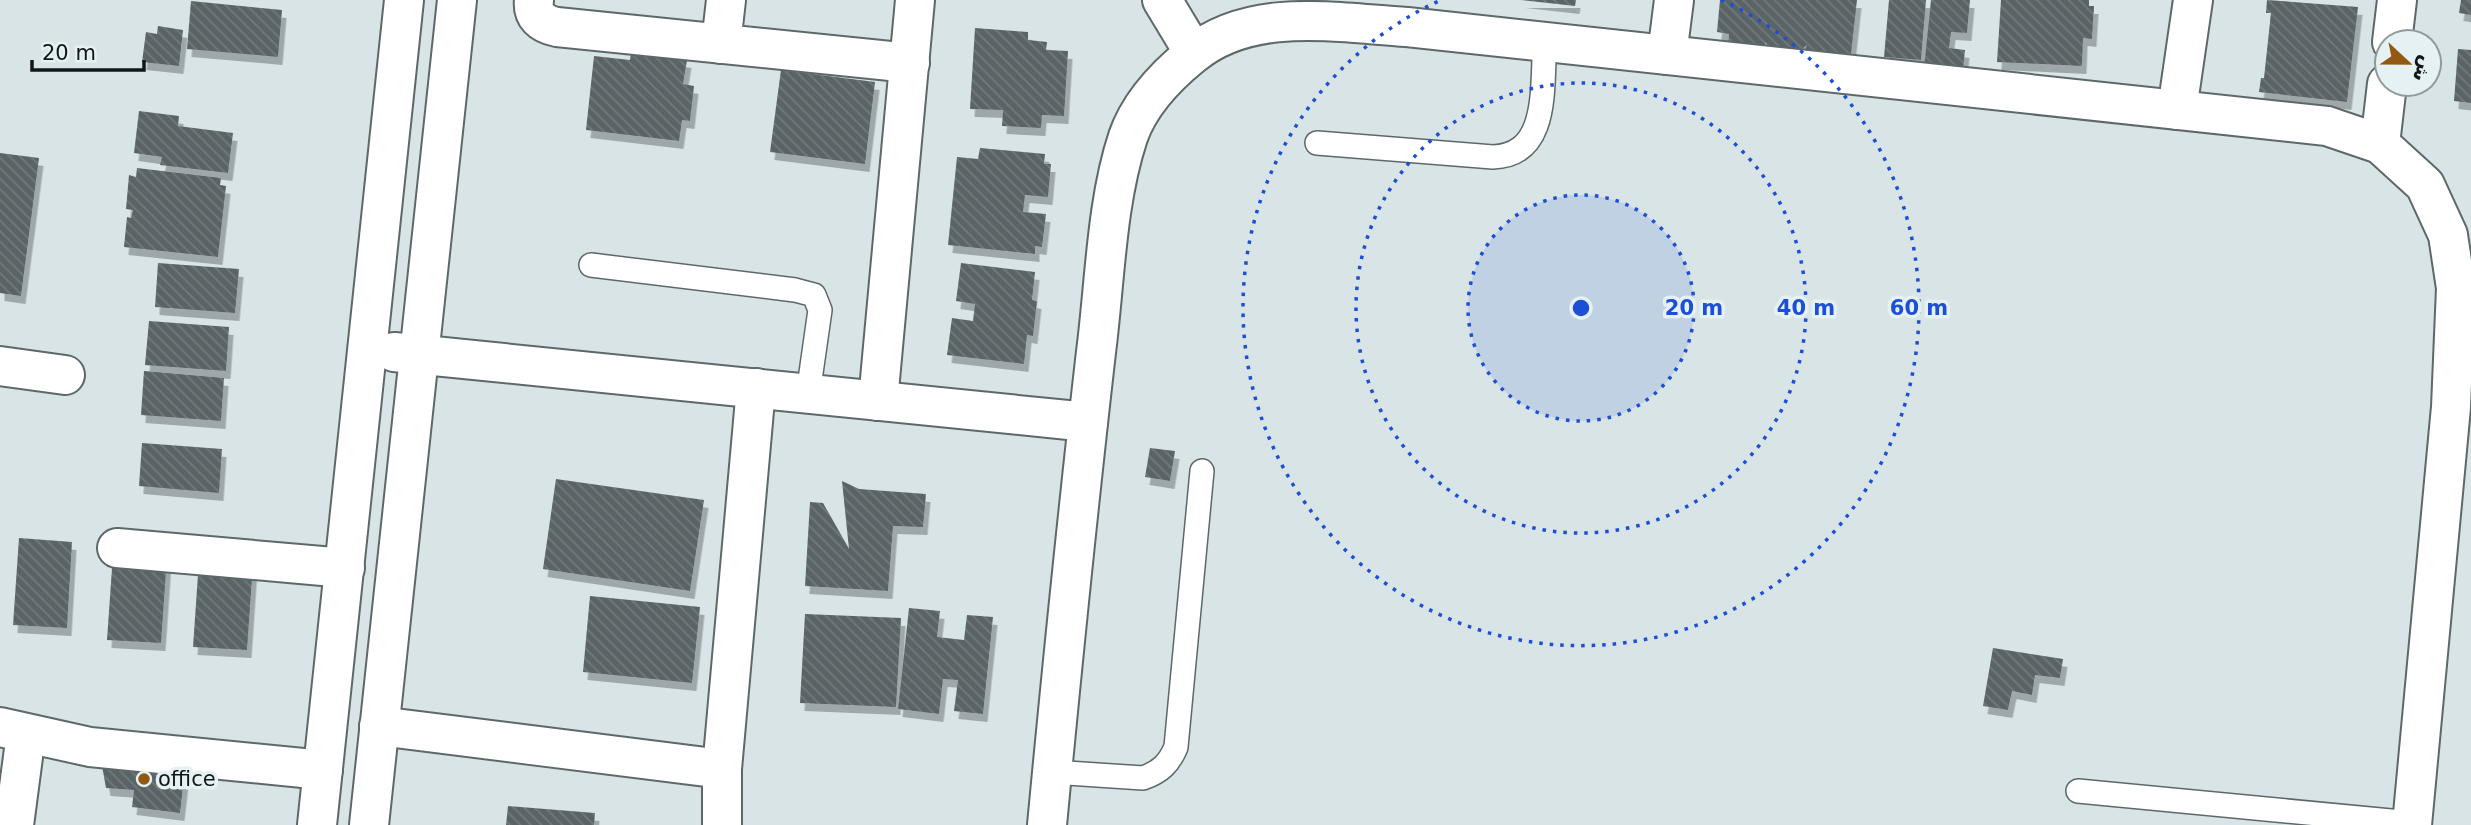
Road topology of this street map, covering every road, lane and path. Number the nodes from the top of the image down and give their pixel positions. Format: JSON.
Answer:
{"nodes":[{"id":1,"x":404,"y":0,"type":"edge"},
{"id":2,"x":457,"y":0,"type":"edge"},
{"id":3,"x":534,"y":0,"type":"edge"},
{"id":4,"x":726,"y":0,"type":"edge"},
{"id":5,"x":915,"y":0,"type":"edge"},
{"id":6,"x":1162,"y":0,"type":"edge"},
{"id":7,"x":1674,"y":0,"type":"edge"},
{"id":8,"x":2193,"y":0,"type":"edge"},
{"id":9,"x":2398,"y":0,"type":"edge"},
{"id":10,"x":1408,"y":13,"type":"edge"},
{"id":11,"x":2394,"y":28,"type":"edge"},
{"id":12,"x":1545,"y":42,"type":"junction"},
{"id":13,"x":721,"y":44,"type":"junction"},
{"id":14,"x":1194,"y":53,"type":"junction"},
{"id":15,"x":1667,"y":55,"type":"junction"},
{"id":16,"x":909,"y":63,"type":"junction"},
{"id":17,"x":2385,"y":98,"type":"edge"},
{"id":18,"x":2177,"y":110,"type":"junction"},
{"id":19,"x":1317,"y":143,"type":"dead end"},
{"id":20,"x":2380,"y":144,"type":"junction"},
{"id":21,"x":592,"y":265,"type":"dead end"},
{"id":22,"x":365,"y":349,"type":"junction"},
{"id":23,"x":419,"y":355,"type":"junction"},
{"id":24,"x":0,"y":366,"type":"edge"},
{"id":25,"x":65,"y":375,"type":"dead end"},
{"id":26,"x":756,"y":388,"type":"junction"},
{"id":27,"x":807,"y":394,"type":"junction"},
{"id":28,"x":878,"y":401,"type":"junction"},
{"id":29,"x":2461,"y":409,"type":"edge"},
{"id":30,"x":1088,"y":422,"type":"junction"},
{"id":31,"x":1202,"y":471,"type":"dead end"},
{"id":32,"x":117,"y":548,"type":"dead end"},
{"id":33,"x":345,"y":568,"type":"junction"},
{"id":34,"x":379,"y":726,"type":"junction"},
{"id":35,"x":13,"y":730,"type":"edge"},
{"id":36,"x":722,"y":769,"type":"junction"},
{"id":37,"x":323,"y":771,"type":"junction"},
{"id":38,"x":1052,"y":772,"type":"junction"},
{"id":39,"x":2078,"y":791,"type":"dead end"},
{"id":40,"x":2412,"y":824,"type":"edge"},
{"id":41,"x":15,"y":825,"type":"edge"},
{"id":42,"x":317,"y":825,"type":"edge"},
{"id":43,"x":369,"y":825,"type":"edge"},
{"id":44,"x":722,"y":825,"type":"edge"},
{"id":45,"x":1046,"y":825,"type":"edge"}],
"edges":[{"from":1,"to":22,"type":"street"},
{"from":2,"to":23,"type":"street"},
{"from":3,"to":13,"type":"street"},
{"from":4,"to":13,"type":"street"},
{"from":5,"to":16,"type":"street"},
{"from":6,"to":14,"type":"street"},
{"from":7,"to":15,"type":"street"},
{"from":8,"to":18,"type":"street"},
{"from":9,"to":11,"type":"street"},
{"from":10,"to":12,"type":"street"},
{"from":10,"to":14,"type":"street"},
{"from":12,"to":15,"type":"street"},
{"from":12,"to":19,"type":"lane"},
{"from":13,"to":16,"type":"street"},
{"from":14,"to":30,"type":"street"},
{"from":15,"to":18,"type":"street"},
{"from":16,"to":28,"type":"street"},
{"from":17,"to":20,"type":"street"},
{"from":18,"to":20,"type":"street"},
{"from":20,"to":29,"type":"street"},
{"from":21,"to":27,"type":"lane"},
{"from":22,"to":23,"type":"street"},
{"from":22,"to":33,"type":"street"},
{"from":23,"to":26,"type":"street"},
{"from":23,"to":34,"type":"street"},
{"from":24,"to":25,"type":"street"},
{"from":26,"to":27,"type":"street"},
{"from":26,"to":36,"type":"street"},
{"from":27,"to":28,"type":"street"},
{"from":28,"to":30,"type":"street"},
{"from":29,"to":40,"type":"street"},
{"from":30,"to":38,"type":"street"},
{"from":31,"to":38,"type":"lane"},
{"from":32,"to":33,"type":"street"},
{"from":33,"to":37,"type":"street"},
{"from":34,"to":36,"type":"street"},
{"from":34,"to":43,"type":"street"},
{"from":35,"to":37,"type":"street"},
{"from":35,"to":41,"type":"street"},
{"from":36,"to":44,"type":"street"},
{"from":37,"to":42,"type":"street"},
{"from":38,"to":45,"type":"street"},
{"from":39,"to":40,"type":"lane"}]}
